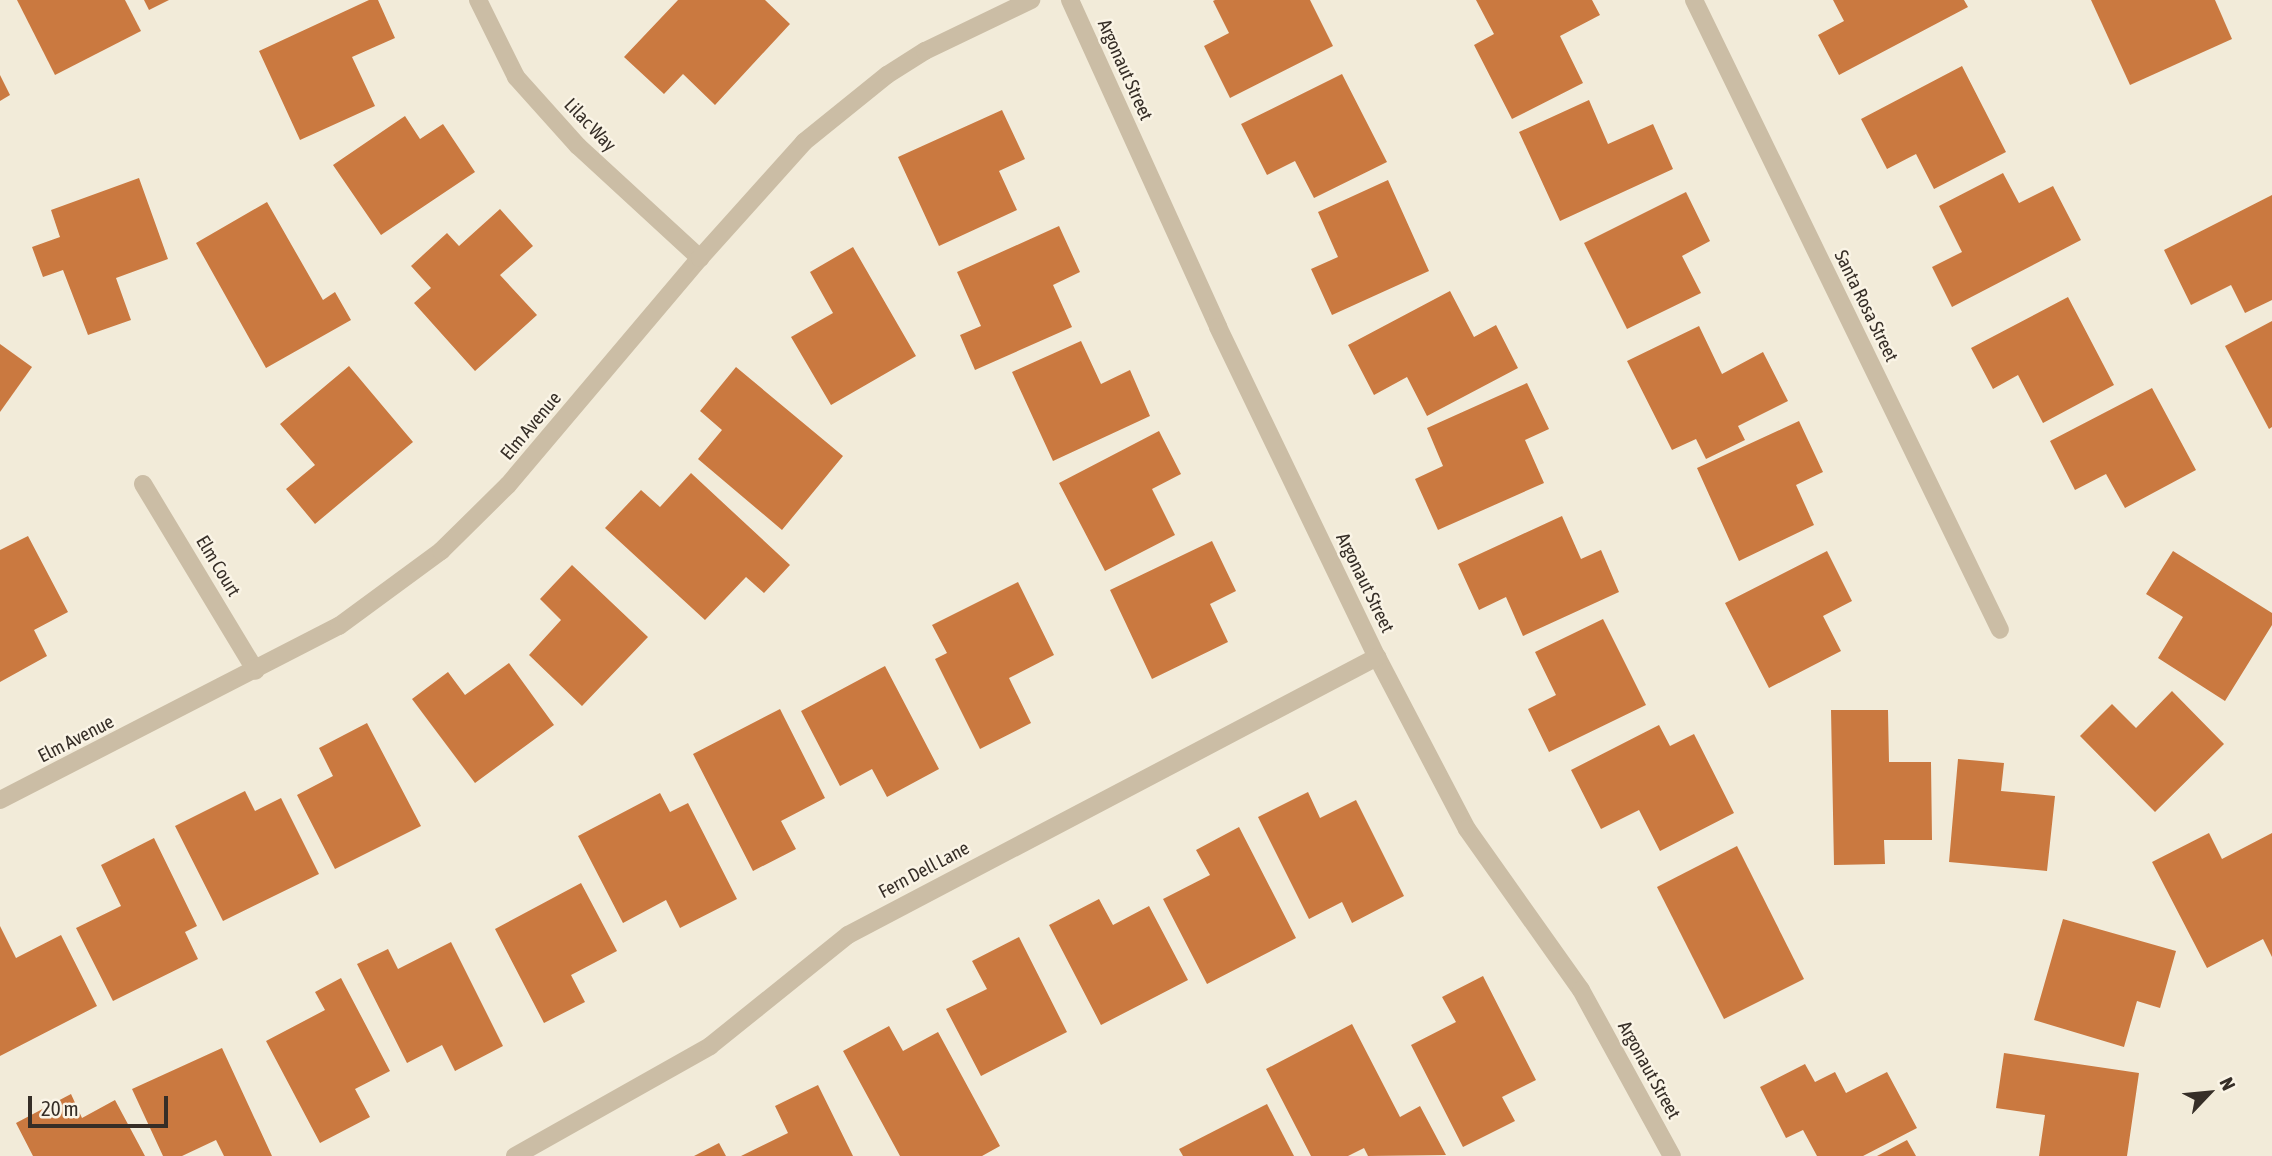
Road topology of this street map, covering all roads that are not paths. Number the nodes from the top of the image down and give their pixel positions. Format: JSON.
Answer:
{"nodes":[{"id":1,"x":478,"y":0,"type":"edge"},
{"id":2,"x":1031,"y":0,"type":"edge"},
{"id":3,"x":1070,"y":0,"type":"edge"},
{"id":4,"x":1694,"y":0,"type":"edge"},
{"id":5,"x":700,"y":258,"type":"junction"},
{"id":6,"x":144,"y":484,"type":"dead end"},
{"id":7,"x":2000,"y":630,"type":"dead end"},
{"id":8,"x":1377,"y":657,"type":"junction"},
{"id":9,"x":256,"y":671,"type":"junction"},
{"id":10,"x":0,"y":800,"type":"edge"},
{"id":11,"x":515,"y":1156,"type":"edge"},
{"id":12,"x":1671,"y":1156,"type":"edge"}],
"edges":[{"from":1,"to":5,"type":"street","name":"Lilac Way"},
{"from":2,"to":5,"type":"street","name":"Elm Avenue"},
{"from":3,"to":8,"type":"street","name":"Argonaut Street"},
{"from":4,"to":7,"type":"street","name":"Santa Rosa Street"},
{"from":5,"to":9,"type":"street","name":"Elm Avenue"},
{"from":6,"to":9,"type":"street","name":"Elm Court"},
{"from":8,"to":11,"type":"street","name":"Fern Dell Lane"},
{"from":8,"to":12,"type":"street","name":"Argonaut Street"},
{"from":9,"to":10,"type":"street","name":"Elm Avenue"}]}
